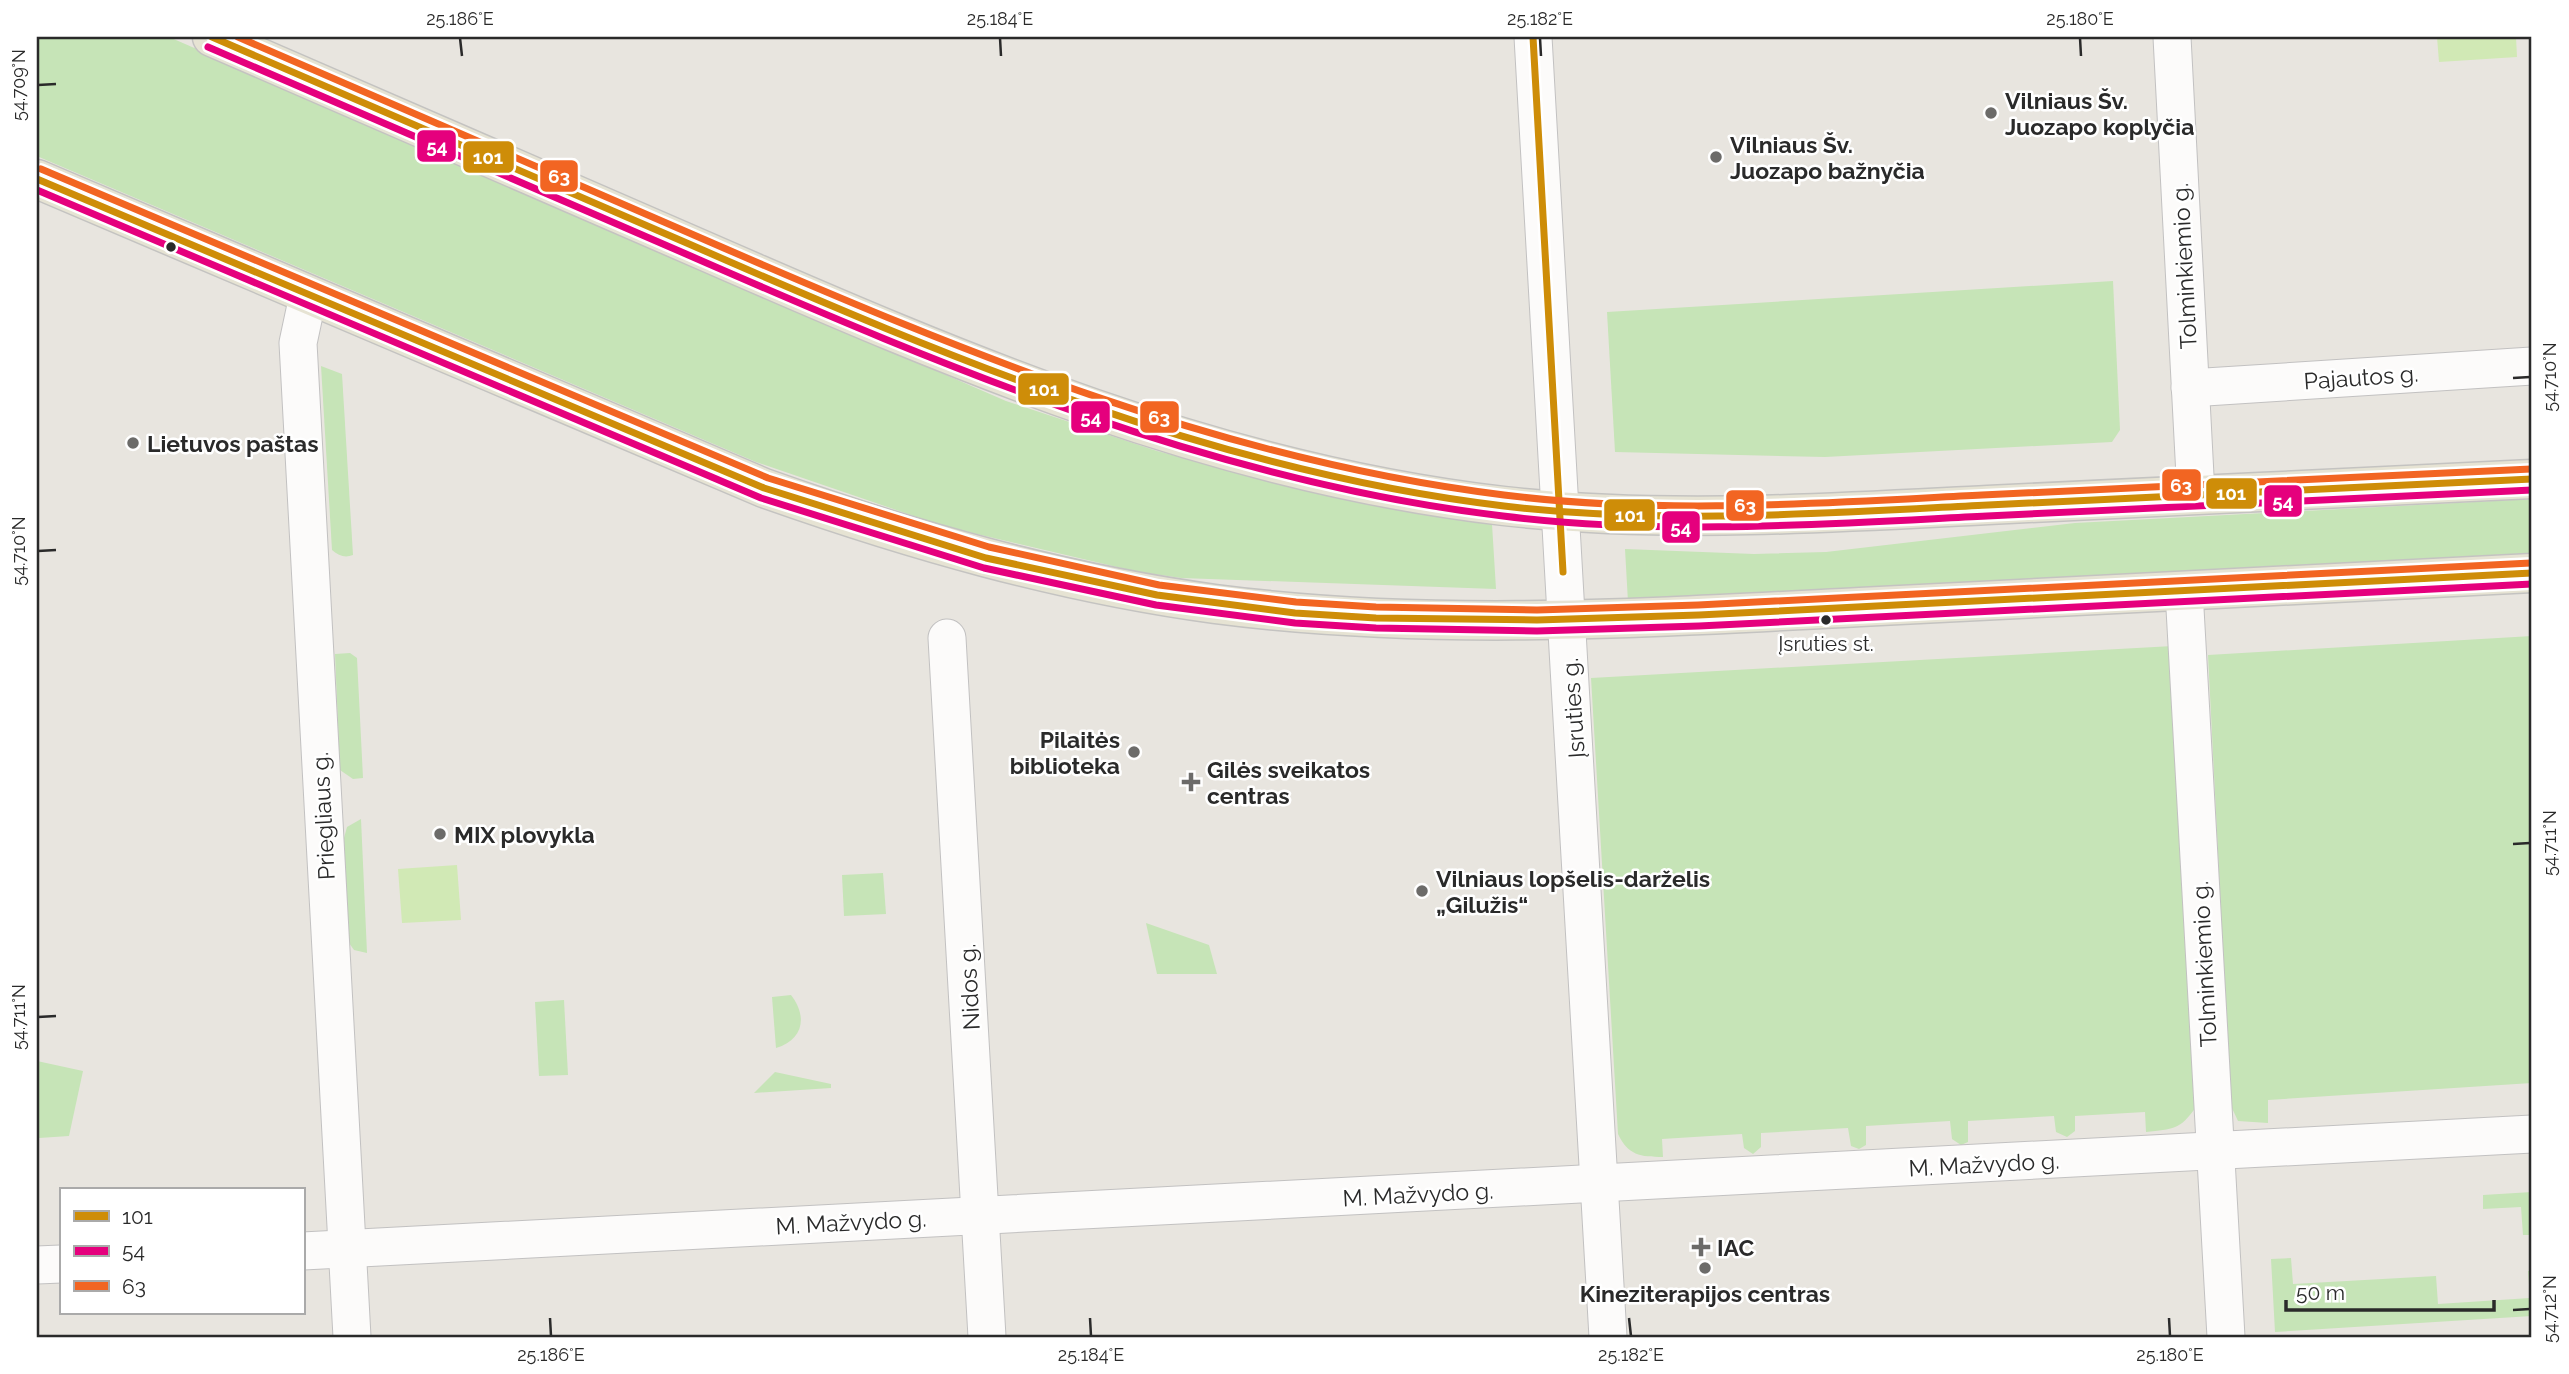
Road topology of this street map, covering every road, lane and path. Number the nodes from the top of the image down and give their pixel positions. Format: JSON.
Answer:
{"nodes":[{"id":1,"x":212,"y":37,"type":"edge"},
{"id":2,"x":1533,"y":37,"type":"edge"},
{"id":3,"x":2172,"y":37,"type":"edge"},
{"id":4,"x":37,"y":179,"type":"edge"},
{"id":5,"x":307,"y":296,"type":"junction"},
{"id":6,"x":2532,"y":366,"type":"edge"},
{"id":7,"x":2190,"y":388,"type":"junction"},
{"id":8,"x":2532,"y":479,"type":"edge"},
{"id":9,"x":2196,"y":495,"type":"junction"},
{"id":10,"x":1558,"y":510,"type":"junction"},
{"id":11,"x":2532,"y":573,"type":"edge"},
{"id":12,"x":2184,"y":591,"type":"junction"},
{"id":13,"x":1567,"y":621,"type":"junction"},
{"id":14,"x":947,"y":638,"type":"dead end"},
{"id":15,"x":2532,"y":1134,"type":"edge"},
{"id":16,"x":2213,"y":1151,"type":"junction"},
{"id":17,"x":1600,"y":1185,"type":"junction"},
{"id":18,"x":981,"y":1216,"type":"junction"},
{"id":19,"x":347,"y":1249,"type":"junction"},
{"id":20,"x":304,"y":1251,"type":"edge"},
{"id":21,"x":60,"y":1264,"type":"edge"},
{"id":22,"x":37,"y":1265,"type":"edge"},
{"id":23,"x":352,"y":1337,"type":"edge"},
{"id":24,"x":987,"y":1337,"type":"edge"},
{"id":25,"x":1608,"y":1337,"type":"edge"},
{"id":26,"x":2226,"y":1337,"type":"edge"}],
"edges":[{"from":1,"to":10,"type":"main road"},
{"from":2,"to":10,"type":"street","name":"Įsruties g."},
{"from":3,"to":7,"type":"street","name":"Tolminkiemio g."},
{"from":4,"to":5,"type":"main road"},
{"from":5,"to":13,"type":"main road"},
{"from":5,"to":19,"type":"street","name":"Priegliaus g."},
{"from":6,"to":7,"type":"street","name":"Pajautos g."},
{"from":7,"to":9,"type":"street","name":"Tolminkiemio g."},
{"from":8,"to":9,"type":"main road"},
{"from":9,"to":10,"type":"main road"},
{"from":10,"to":13,"type":"street","name":"Įsruties g."},
{"from":11,"to":12,"type":"main road"},
{"from":12,"to":13,"type":"main road"},
{"from":12,"to":16,"type":"street","name":"Tolminkiemio g."},
{"from":13,"to":17,"type":"street","name":"Įsruties g."},
{"from":14,"to":18,"type":"street","name":"Nidos g."},
{"from":15,"to":16,"type":"street","name":"M. Mažvydo g."},
{"from":16,"to":17,"type":"street","name":"M. Mažvydo g."},
{"from":16,"to":26,"type":"street","name":"Tolminkiemio g."},
{"from":17,"to":18,"type":"street","name":"M. Mažvydo g."},
{"from":17,"to":25,"type":"street","name":"Įsruties g."},
{"from":18,"to":19,"type":"street","name":"M. Mažvydo g."},
{"from":18,"to":24,"type":"street","name":"Nidos g."},
{"from":19,"to":20,"type":"street","name":"M. Mažvydo g."},
{"from":19,"to":23,"type":"street","name":"Priegliaus g."},
{"from":21,"to":22,"type":"street"}]}
